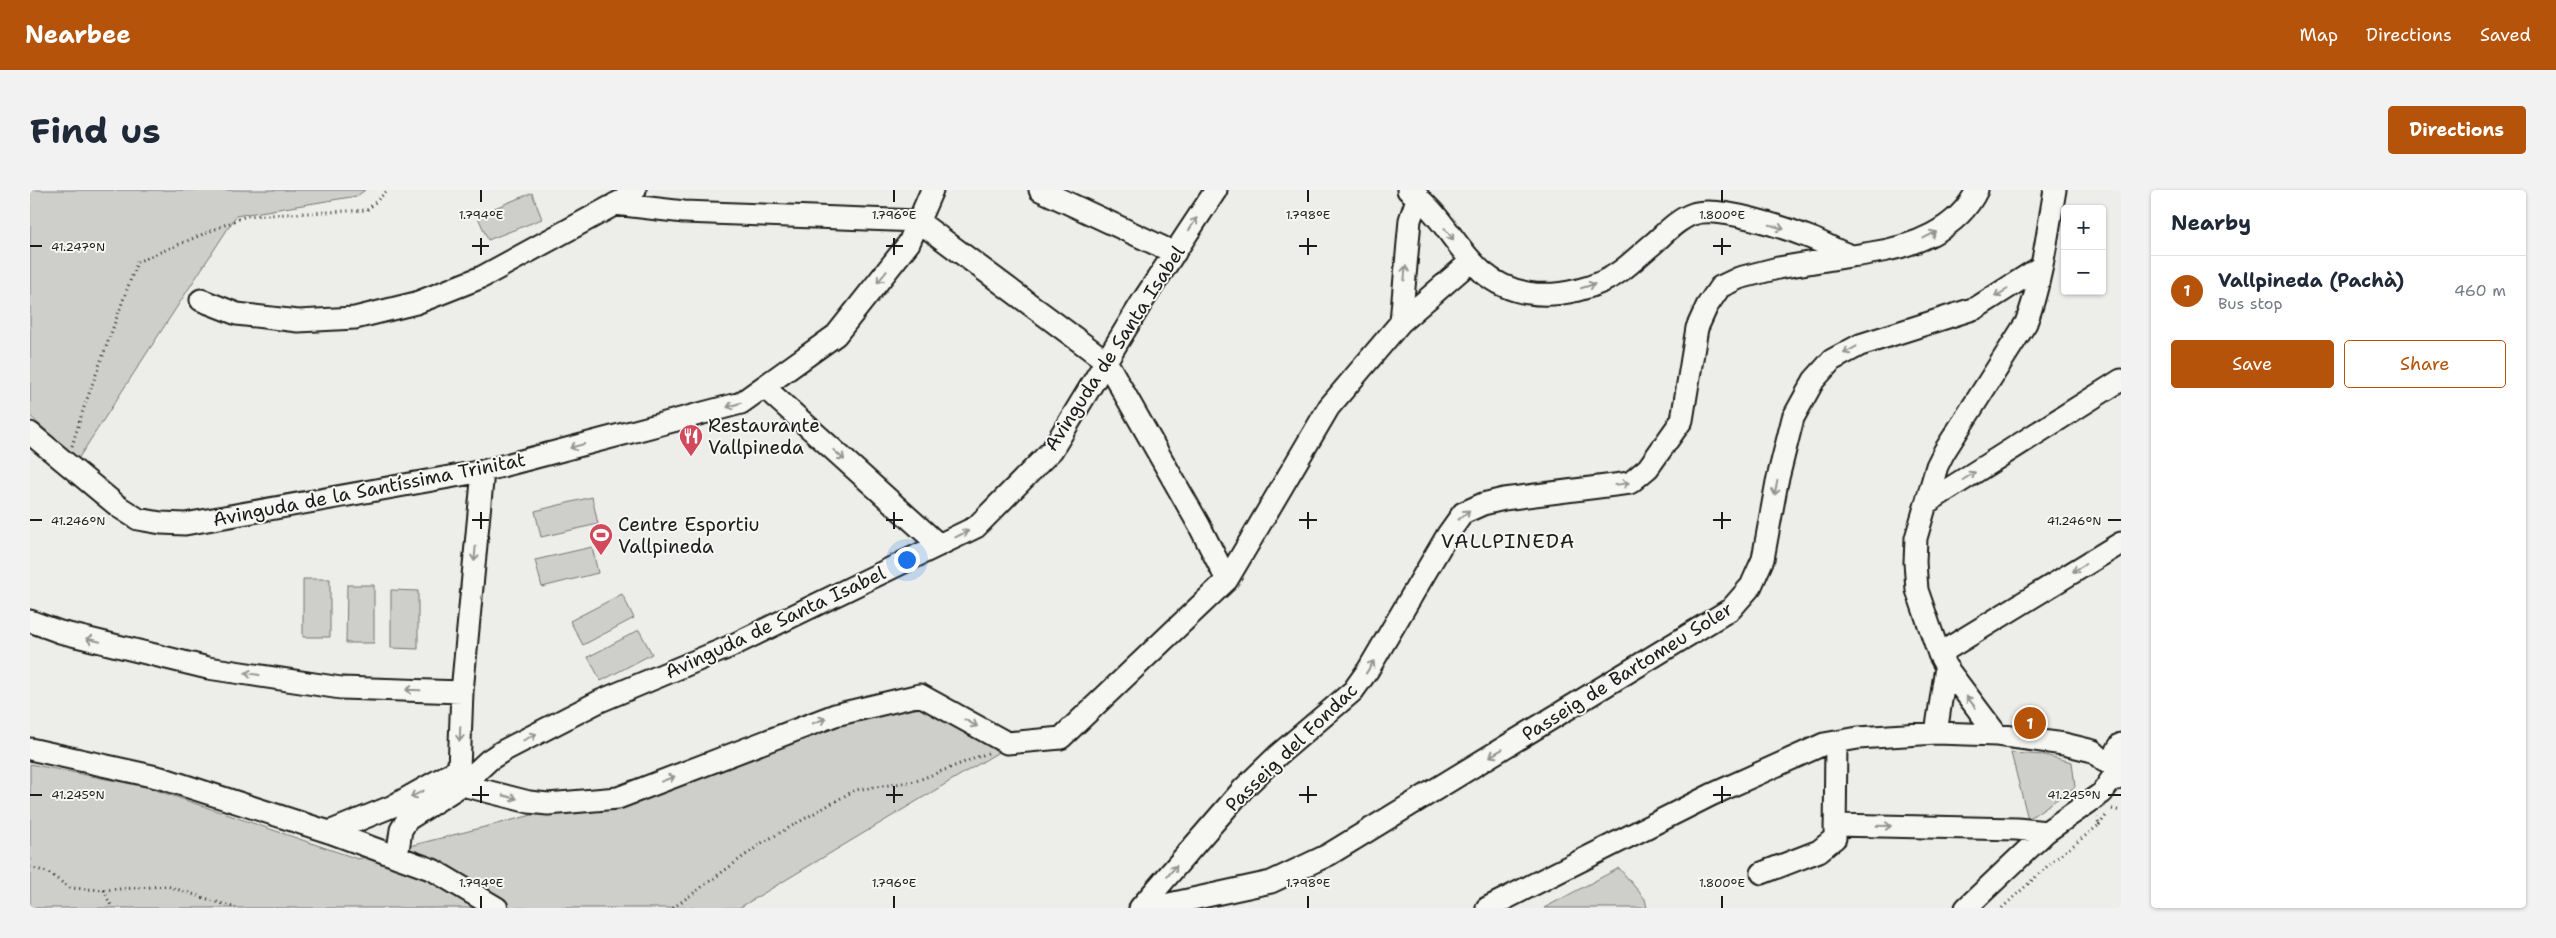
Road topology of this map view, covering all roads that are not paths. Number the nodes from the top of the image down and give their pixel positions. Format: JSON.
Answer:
{"nodes":[{"id":1,"x":635,"y":190,"type":"edge"},
{"id":2,"x":932,"y":190,"type":"edge"},
{"id":3,"x":1040,"y":190,"type":"edge"},
{"id":4,"x":1216,"y":190,"type":"edge"},
{"id":5,"x":1977,"y":190,"type":"edge"},
{"id":6,"x":2056,"y":190,"type":"edge"},
{"id":7,"x":1417,"y":192,"type":"edge"},
{"id":8,"x":615,"y":204,"type":"junction"},
{"id":9,"x":918,"y":221,"type":"junction"},
{"id":10,"x":1175,"y":253,"type":"junction"},
{"id":11,"x":1851,"y":256,"type":"junction"},
{"id":12,"x":1470,"y":262,"type":"junction"},
{"id":13,"x":2042,"y":266,"type":"junction"},
{"id":14,"x":201,"y":300,"type":"dead end"},
{"id":15,"x":1401,"y":322,"type":"junction"},
{"id":16,"x":1106,"y":361,"type":"junction"},
{"id":17,"x":2121,"y":380,"type":"edge"},
{"id":18,"x":764,"y":387,"type":"junction"},
{"id":19,"x":30,"y":433,"type":"edge"},
{"id":20,"x":483,"y":471,"type":"junction"},
{"id":21,"x":1928,"y":502,"type":"junction"},
{"id":22,"x":2121,"y":543,"type":"edge"},
{"id":23,"x":939,"y":545,"type":"junction"},
{"id":24,"x":1227,"y":580,"type":"junction"},
{"id":25,"x":30,"y":621,"type":"edge"},
{"id":26,"x":1942,"y":661,"type":"junction"},
{"id":27,"x":462,"y":692,"type":"junction"},
{"id":28,"x":1936,"y":733,"type":"junction"},
{"id":29,"x":1997,"y":735,"type":"junction"},
{"id":30,"x":1836,"y":742,"type":"junction"},
{"id":31,"x":30,"y":750,"type":"edge"},
{"id":32,"x":2113,"y":775,"type":"edge"},
{"id":33,"x":461,"y":777,"type":"junction"},
{"id":34,"x":1836,"y":825,"type":"junction"},
{"id":35,"x":329,"y":832,"type":"junction"},
{"id":36,"x":2046,"y":832,"type":"junction"},
{"id":37,"x":397,"y":857,"type":"junction"},
{"id":38,"x":1762,"y":873,"type":"dead end"},
{"id":39,"x":497,"y":908,"type":"edge"},
{"id":40,"x":1140,"y":908,"type":"edge"},
{"id":41,"x":1152,"y":908,"type":"edge"},
{"id":42,"x":1486,"y":908,"type":"edge"},
{"id":43,"x":1966,"y":908,"type":"edge"}],
"edges":[{"from":1,"to":8,"type":"street"},
{"from":2,"to":9,"type":"street","name":"Avinguda de la Santíssima Trinitat"},
{"from":3,"to":10,"type":"street"},
{"from":10,"to":4,"type":"street","name":"Avinguda de Santa Isabel","one_way":true},
{"from":11,"to":5,"type":"street","name":"Passeig del Fondac","one_way":true},
{"from":6,"to":13,"type":"street"},
{"from":7,"to":12,"type":"street","one_way":true},
{"from":15,"to":7,"type":"street","one_way":true},
{"from":8,"to":9,"type":"street"},
{"from":8,"to":14,"type":"street"},
{"from":9,"to":16,"type":"street"},
{"from":9,"to":18,"type":"street","name":"Avinguda de la Santíssima Trinitat","one_way":true},
{"from":10,"to":16,"type":"street","name":"Avinguda de Santa Isabel"},
{"from":12,"to":11,"type":"street","one_way":true},
{"from":40,"to":11,"type":"street","name":"Passeig del Fondac","one_way":true},
{"from":12,"to":15,"type":"street"},
{"from":13,"to":21,"type":"street"},
{"from":13,"to":41,"type":"street","name":"Passeig de Bartomeu Soler","one_way":true},
{"from":15,"to":24,"type":"street"},
{"from":23,"to":16,"type":"street","name":"Avinguda de Santa Isabel","one_way":true},
{"from":16,"to":24,"type":"street"},
{"from":21,"to":17,"type":"street","one_way":true},
{"from":18,"to":20,"type":"street","name":"Avinguda de la Santíssima Trinitat","one_way":true},
{"from":18,"to":23,"type":"street","one_way":true},
{"from":19,"to":20,"type":"street","name":"Avinguda de la Santíssima Trinitat"},
{"from":20,"to":27,"type":"street","one_way":true},
{"from":21,"to":26,"type":"street"},
{"from":22,"to":26,"type":"street","one_way":true},
{"from":33,"to":23,"type":"street","name":"Avinguda de Santa Isabel","one_way":true},
{"from":33,"to":24,"type":"street","one_way":true},
{"from":27,"to":25,"type":"street","one_way":true},
{"from":26,"to":28,"type":"street"},
{"from":29,"to":26,"type":"street","one_way":true},
{"from":27,"to":33,"type":"street","one_way":true},
{"from":28,"to":29,"type":"street"},
{"from":28,"to":30,"type":"street"},
{"from":29,"to":32,"type":"street"},
{"from":30,"to":34,"type":"street"},
{"from":30,"to":42,"type":"street"},
{"from":31,"to":35,"type":"street"},
{"from":32,"to":36,"type":"street"},
{"from":33,"to":35,"type":"street","one_way":true},
{"from":33,"to":37,"type":"street","name":"Avinguda de Santa Isabel"},
{"from":34,"to":36,"type":"street","one_way":true},
{"from":34,"to":38,"type":"street"},
{"from":35,"to":37,"type":"street"},
{"from":36,"to":43,"type":"street"},
{"from":37,"to":39,"type":"street"}]}
